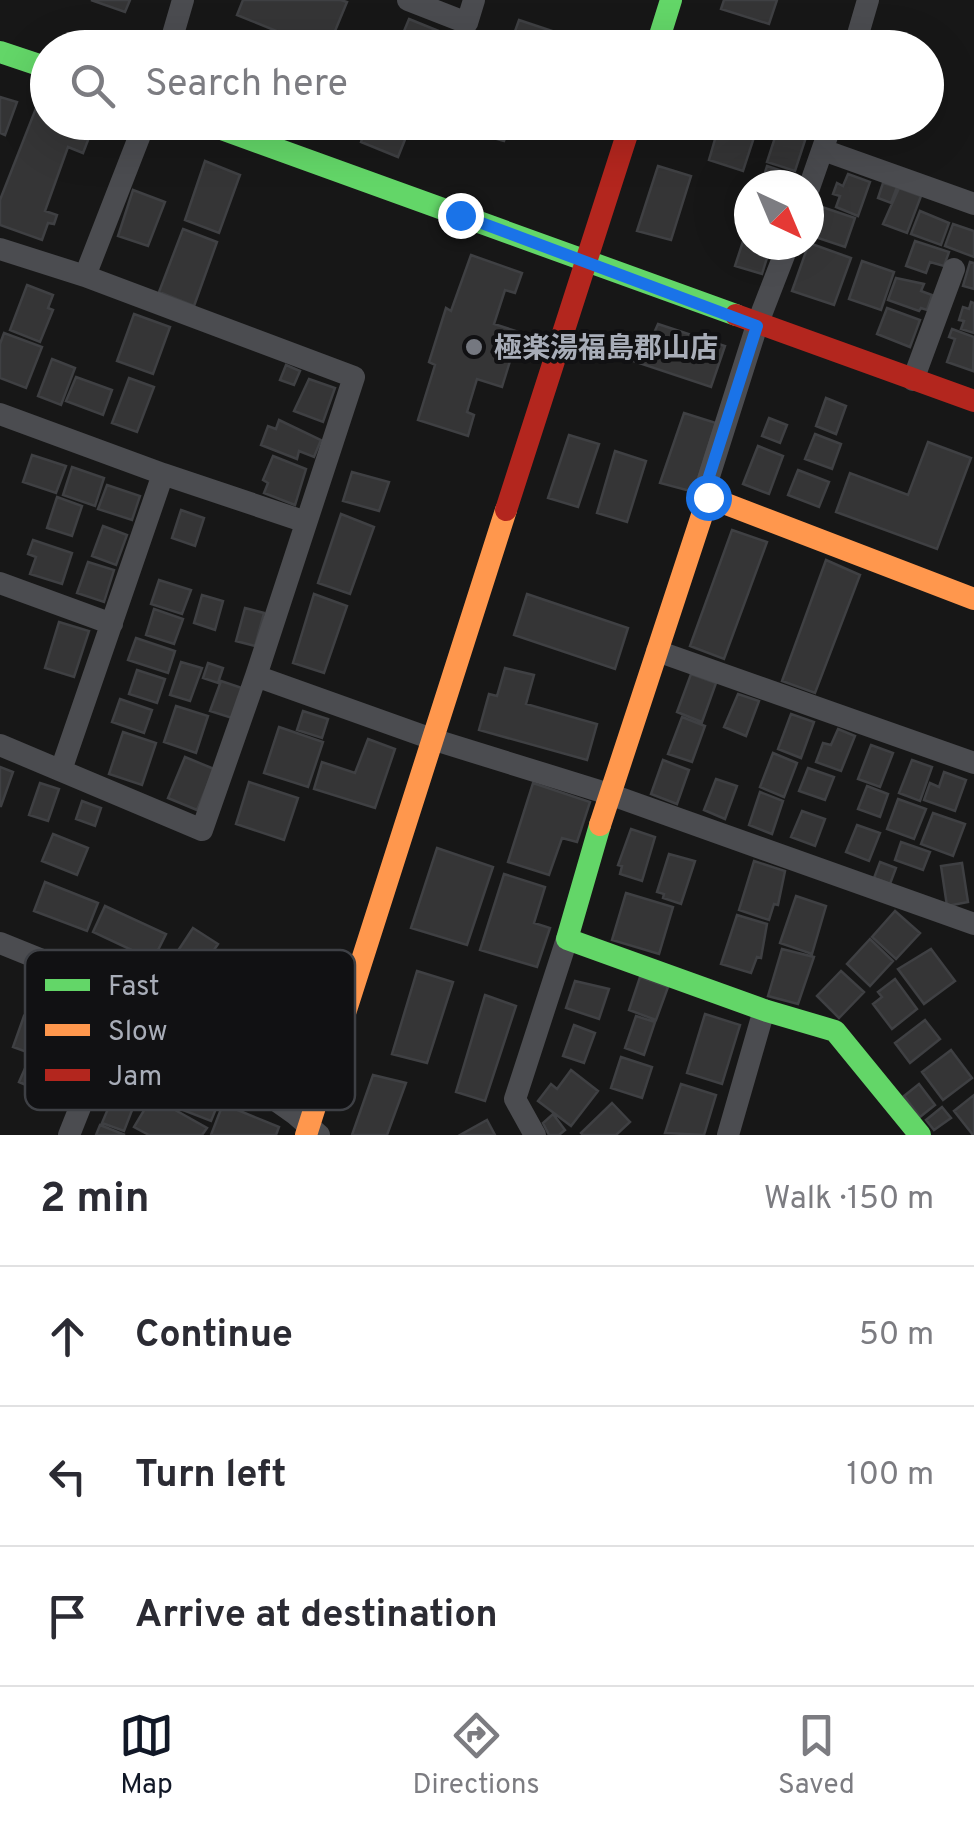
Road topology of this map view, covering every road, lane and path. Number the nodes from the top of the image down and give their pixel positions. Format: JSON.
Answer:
{"nodes":[{"id":1,"x":183,"y":0,"type":"edge"},
{"id":2,"x":408,"y":0,"type":"edge"},
{"id":3,"x":474,"y":0,"type":"edge"},
{"id":4,"x":671,"y":0,"type":"edge"},
{"id":5,"x":868,"y":0,"type":"edge"},
{"id":6,"x":174,"y":30,"type":"edge"},
{"id":7,"x":662,"y":30,"type":"edge"},
{"id":8,"x":859,"y":30,"type":"edge"},
{"id":9,"x":0,"y":52,"type":"edge"},
{"id":10,"x":30,"y":62,"type":"edge"},
{"id":11,"x":138,"y":140,"type":"edge"},
{"id":12,"x":252,"y":140,"type":"edge"},
{"id":13,"x":625,"y":140,"type":"edge"},
{"id":14,"x":827,"y":140,"type":"edge"},
{"id":15,"x":824,"y":150,"type":"junction"},
{"id":16,"x":816,"y":170,"type":"edge"},
{"id":17,"x":974,"y":204,"type":"edge"},
{"id":18,"x":0,"y":249,"type":"edge"},
{"id":19,"x":585,"y":260,"type":"junction"},
{"id":20,"x":782,"y":260,"type":"edge"},
{"id":21,"x":954,"y":269,"type":"dead end"},
{"id":22,"x":84,"y":276,"type":"junction"},
{"id":23,"x":757,"y":326,"type":"junction"},
{"id":24,"x":912,"y":380,"type":"junction"},
{"id":25,"x":974,"y":401,"type":"edge"},
{"id":26,"x":0,"y":414,"type":"edge"},
{"id":27,"x":163,"y":474,"type":"junction"},
{"id":28,"x":708,"y":497,"type":"junction"},
{"id":29,"x":306,"y":522,"type":"junction"},
{"id":30,"x":0,"y":583,"type":"edge"},
{"id":31,"x":974,"y":599,"type":"edge"},
{"id":32,"x":112,"y":624,"type":"junction"},
{"id":33,"x":657,"y":652,"type":"junction"},
{"id":34,"x":256,"y":676,"type":"junction"},
{"id":35,"x":435,"y":740,"type":"junction"},
{"id":36,"x":0,"y":745,"type":"edge"},
{"id":37,"x":974,"y":763,"type":"edge"},
{"id":38,"x":62,"y":770,"type":"junction"},
{"id":39,"x":609,"y":794,"type":"junction"},
{"id":40,"x":974,"y":924,"type":"edge"},
{"id":41,"x":567,"y":940,"type":"junction"},
{"id":42,"x":0,"y":943,"type":"edge"},
{"id":43,"x":25,"y":953,"type":"edge"},
{"id":44,"x":355,"y":993,"type":"edge"},
{"id":45,"x":764,"y":1010,"type":"junction"},
{"id":46,"x":79,"y":1110,"type":"edge"},
{"id":47,"x":282,"y":1110,"type":"edge"},
{"id":48,"x":311,"y":1132,"type":"edge"},
{"id":49,"x":69,"y":1135,"type":"edge"},
{"id":50,"x":536,"y":1135,"type":"edge"},
{"id":51,"x":728,"y":1135,"type":"edge"},
{"id":52,"x":920,"y":1135,"type":"edge"}],
"edges":[{"from":1,"to":6,"type":"street"},
{"from":2,"to":3,"type":"street"},
{"from":4,"to":7,"type":"street"},
{"from":5,"to":8,"type":"street"},
{"from":9,"to":10,"type":"street"},
{"from":11,"to":22,"type":"street"},
{"from":12,"to":19,"type":"street"},
{"from":13,"to":19,"type":"street"},
{"from":14,"to":15,"type":"street"},
{"from":15,"to":16,"type":"street"},
{"from":15,"to":17,"type":"street"},
{"from":18,"to":22,"type":"street"},
{"from":19,"to":23,"type":"street"},
{"from":19,"to":35,"type":"street"},
{"from":20,"to":23,"type":"street"},
{"from":21,"to":24,"type":"street"},
{"from":22,"to":29,"type":"street"},
{"from":23,"to":24,"type":"street"},
{"from":23,"to":28,"type":"street"},
{"from":24,"to":25,"type":"street"},
{"from":26,"to":27,"type":"street"},
{"from":27,"to":29,"type":"street"},
{"from":27,"to":32,"type":"street"},
{"from":28,"to":31,"type":"street"},
{"from":28,"to":33,"type":"street"},
{"from":29,"to":34,"type":"street"},
{"from":30,"to":32,"type":"street"},
{"from":32,"to":38,"type":"street"},
{"from":33,"to":37,"type":"street"},
{"from":33,"to":39,"type":"street"},
{"from":34,"to":35,"type":"street"},
{"from":34,"to":38,"type":"street"},
{"from":35,"to":39,"type":"street"},
{"from":35,"to":44,"type":"street"},
{"from":36,"to":38,"type":"street"},
{"from":39,"to":40,"type":"street"},
{"from":39,"to":41,"type":"street"},
{"from":41,"to":45,"type":"street"},
{"from":41,"to":50,"type":"street"},
{"from":42,"to":43,"type":"street"},
{"from":45,"to":51,"type":"street"},
{"from":45,"to":52,"type":"street"},
{"from":46,"to":49,"type":"street"},
{"from":47,"to":48,"type":"street"}]}
